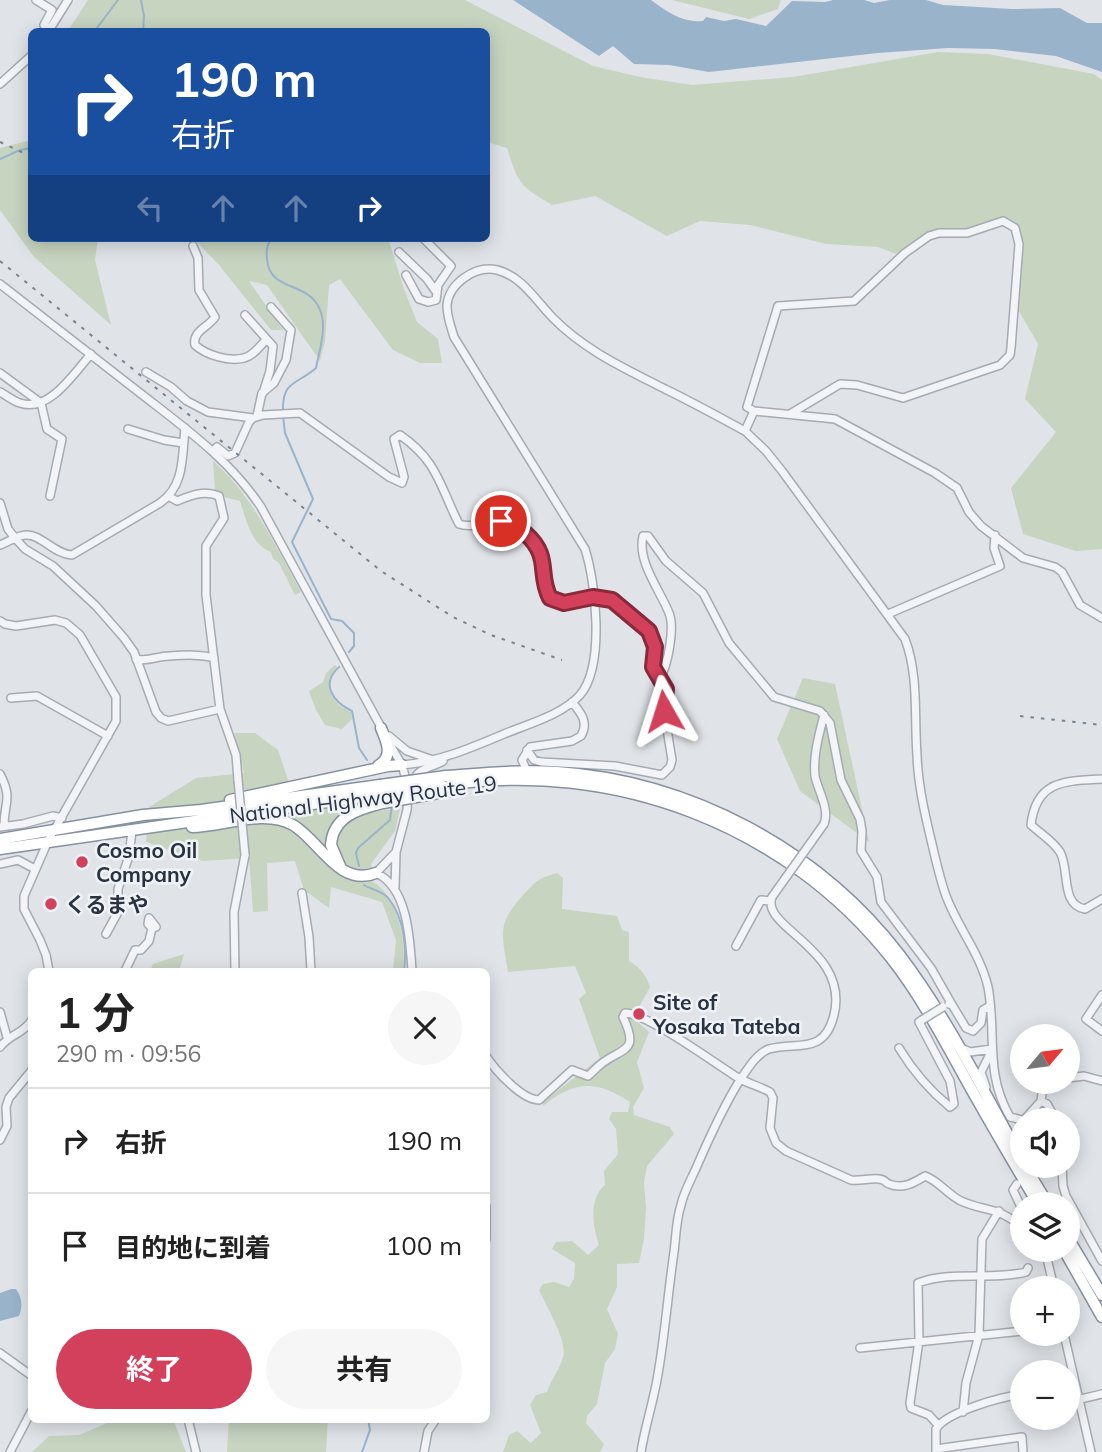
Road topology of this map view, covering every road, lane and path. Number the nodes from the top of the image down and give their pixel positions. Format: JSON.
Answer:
{"nodes":[{"id":1,"x":36,"y":0,"type":"edge"},
{"id":2,"x":68,"y":0,"type":"edge"},
{"id":3,"x":46,"y":28,"type":"edge"},
{"id":4,"x":49,"y":28,"type":"edge"},
{"id":5,"x":28,"y":59,"type":"edge"},
{"id":6,"x":0,"y":84,"type":"edge"},
{"id":7,"x":428,"y":242,"type":"edge"},
{"id":8,"x":193,"y":246,"type":"dead end"},
{"id":9,"x":399,"y":252,"type":"dead end"},
{"id":10,"x":406,"y":275,"type":"dead end"},
{"id":11,"x":0,"y":284,"type":"edge"},
{"id":12,"x":436,"y":296,"type":"junction"},
{"id":13,"x":447,"y":305,"type":"junction"},
{"id":14,"x":271,"y":307,"type":"dead end"},
{"id":15,"x":245,"y":315,"type":"dead end"},
{"id":16,"x":266,"y":340,"type":"junction"},
{"id":17,"x":91,"y":355,"type":"junction"},
{"id":18,"x":146,"y":372,"type":"dead end"},
{"id":19,"x":0,"y":373,"type":"edge"},
{"id":20,"x":0,"y":392,"type":"edge"},
{"id":21,"x":262,"y":393,"type":"junction"},
{"id":22,"x":41,"y":402,"type":"junction"},
{"id":23,"x":754,"y":411,"type":"junction"},
{"id":24,"x":790,"y":414,"type":"junction"},
{"id":25,"x":255,"y":417,"type":"junction"},
{"id":26,"x":185,"y":428,"type":"junction"},
{"id":27,"x":128,"y":429,"type":"dead end"},
{"id":28,"x":745,"y":431,"type":"junction"},
{"id":29,"x":183,"y":443,"type":"junction"},
{"id":30,"x":213,"y":451,"type":"junction"},
{"id":31,"x":50,"y":496,"type":"dead end"},
{"id":32,"x":170,"y":497,"type":"junction"},
{"id":33,"x":0,"y":503,"type":"edge"},
{"id":34,"x":995,"y":535,"type":"junction"},
{"id":35,"x":15,"y":538,"type":"junction"},
{"id":36,"x":0,"y":545,"type":"edge"},
{"id":37,"x":593,"y":597,"type":"junction"},
{"id":38,"x":888,"y":614,"type":"junction"},
{"id":39,"x":1102,"y":618,"type":"edge"},
{"id":40,"x":0,"y":621,"type":"edge"},
{"id":41,"x":136,"y":659,"type":"junction"},
{"id":42,"x":214,"y":659,"type":"junction"},
{"id":43,"x":660,"y":678,"type":"junction"},
{"id":44,"x":12,"y":698,"type":"dead end"},
{"id":45,"x":572,"y":702,"type":"junction"},
{"id":46,"x":220,"y":709,"type":"junction"},
{"id":47,"x":824,"y":715,"type":"junction"},
{"id":48,"x":382,"y":728,"type":"junction"},
{"id":49,"x":107,"y":736,"type":"junction"},
{"id":50,"x":527,"y":750,"type":"junction"},
{"id":51,"x":446,"y":758,"type":"junction"},
{"id":52,"x":436,"y":760,"type":"junction"},
{"id":53,"x":402,"y":765,"type":"junction"},
{"id":54,"x":372,"y":770,"type":"junction"},
{"id":55,"x":527,"y":771,"type":"junction"},
{"id":56,"x":0,"y":774,"type":"edge"},
{"id":57,"x":1102,"y":779,"type":"edge"},
{"id":58,"x":447,"y":784,"type":"junction"},
{"id":59,"x":382,"y":794,"type":"junction"},
{"id":60,"x":406,"y":814,"type":"junction"},
{"id":61,"x":144,"y":815,"type":"junction"},
{"id":62,"x":61,"y":818,"type":"junction"},
{"id":63,"x":163,"y":826,"type":"junction"},
{"id":64,"x":2,"y":827,"type":"edge"},
{"id":65,"x":132,"y":831,"type":"junction"},
{"id":66,"x":51,"y":836,"type":"junction"},
{"id":67,"x":0,"y":839,"type":"edge"},
{"id":68,"x":0,"y":849,"type":"edge"},
{"id":69,"x":396,"y":852,"type":"junction"},
{"id":70,"x":0,"y":864,"type":"edge"},
{"id":71,"x":35,"y":869,"type":"junction"},
{"id":72,"x":343,"y":869,"type":"junction"},
{"id":73,"x":376,"y":873,"type":"junction"},
{"id":74,"x":395,"y":887,"type":"junction"},
{"id":75,"x":302,"y":893,"type":"dead end"},
{"id":76,"x":771,"y":899,"type":"junction"},
{"id":77,"x":1102,"y":899,"type":"edge"},
{"id":78,"x":156,"y":927,"type":"dead end"},
{"id":79,"x":106,"y":934,"type":"dead end"},
{"id":80,"x":736,"y":946,"type":"dead end"},
{"id":81,"x":48,"y":968,"type":"edge"},
{"id":82,"x":126,"y":968,"type":"edge"},
{"id":83,"x":235,"y":968,"type":"edge"},
{"id":84,"x":310,"y":968,"type":"edge"},
{"id":85,"x":412,"y":968,"type":"edge"},
{"id":86,"x":1102,"y":995,"type":"edge"},
{"id":87,"x":947,"y":1005,"type":"junction"},
{"id":88,"x":990,"y":1006,"type":"junction"},
{"id":89,"x":0,"y":1012,"type":"edge"},
{"id":90,"x":28,"y":1024,"type":"edge"},
{"id":91,"x":1102,"y":1031,"type":"edge"},
{"id":92,"x":7,"y":1037,"type":"junction"},
{"id":93,"x":958,"y":1046,"type":"junction"},
{"id":94,"x":0,"y":1047,"type":"edge"},
{"id":95,"x":899,"y":1048,"type":"dead end"},
{"id":96,"x":992,"y":1049,"type":"junction"},
{"id":97,"x":490,"y":1061,"type":"edge"},
{"id":98,"x":28,"y":1075,"type":"edge"},
{"id":99,"x":1080,"y":1076,"type":"edge"},
{"id":100,"x":741,"y":1079,"type":"junction"},
{"id":101,"x":1102,"y":1080,"type":"edge"},
{"id":102,"x":1042,"y":1094,"type":"edge"},
{"id":103,"x":987,"y":1099,"type":"junction"},
{"id":104,"x":1041,"y":1101,"type":"junction"},
{"id":105,"x":1034,"y":1108,"type":"edge"},
{"id":106,"x":1049,"y":1108,"type":"edge"},
{"id":107,"x":1010,"y":1116,"type":"edge"},
{"id":108,"x":1010,"y":1139,"type":"edge"},
{"id":109,"x":0,"y":1140,"type":"edge"},
{"id":110,"x":1063,"y":1178,"type":"edge"},
{"id":111,"x":1017,"y":1184,"type":"dead end"},
{"id":112,"x":1014,"y":1192,"type":"edge"},
{"id":113,"x":1031,"y":1192,"type":"edge"},
{"id":114,"x":999,"y":1211,"type":"junction"},
{"id":115,"x":1010,"y":1219,"type":"edge"},
{"id":116,"x":1092,"y":1243,"type":"junction"},
{"id":117,"x":1080,"y":1250,"type":"edge"},
{"id":118,"x":1080,"y":1259,"type":"edge"},
{"id":119,"x":1102,"y":1261,"type":"edge"},
{"id":120,"x":1072,"y":1262,"type":"edge"},
{"id":121,"x":1028,"y":1268,"type":"dead end"},
{"id":122,"x":980,"y":1275,"type":"junction"},
{"id":123,"x":1102,"y":1295,"type":"edge"},
{"id":124,"x":1102,"y":1317,"type":"edge"},
{"id":125,"x":1010,"y":1332,"type":"edge"},
{"id":126,"x":979,"y":1335,"type":"junction"},
{"id":127,"x":919,"y":1341,"type":"junction"},
{"id":128,"x":860,"y":1348,"type":"dead end"},
{"id":129,"x":0,"y":1353,"type":"edge"},
{"id":130,"x":28,"y":1373,"type":"edge"},
{"id":131,"x":1102,"y":1394,"type":"edge"},
{"id":132,"x":1010,"y":1398,"type":"edge"},
{"id":133,"x":1080,"y":1399,"type":"edge"},
{"id":134,"x":1080,"y":1403,"type":"edge"},
{"id":135,"x":963,"y":1412,"type":"junction"},
{"id":136,"x":28,"y":1418,"type":"edge"},
{"id":137,"x":189,"y":1423,"type":"edge"},
{"id":138,"x":433,"y":1423,"type":"edge"},
{"id":139,"x":938,"y":1425,"type":"junction"},
{"id":140,"x":936,"y":1451,"type":"edge"},
{"id":141,"x":10,"y":1452,"type":"edge"},
{"id":142,"x":195,"y":1452,"type":"edge"},
{"id":143,"x":424,"y":1452,"type":"edge"},
{"id":144,"x":641,"y":1452,"type":"edge"},
{"id":145,"x":1023,"y":1452,"type":"edge"},
{"id":146,"x":1091,"y":1452,"type":"edge"}],
"edges":[{"from":1,"to":3,"type":"street"},
{"from":2,"to":4,"type":"street"},
{"from":5,"to":6,"type":"street"},
{"from":7,"to":12,"type":"street"},
{"from":8,"to":16,"type":"street"},
{"from":9,"to":12,"type":"street"},
{"from":10,"to":12,"type":"street"},
{"from":11,"to":17,"type":"street"},
{"from":12,"to":13,"type":"street"},
{"from":13,"to":28,"type":"street"},
{"from":13,"to":37,"type":"street"},
{"from":14,"to":21,"type":"street"},
{"from":15,"to":16,"type":"street"},
{"from":16,"to":21,"type":"street"},
{"from":17,"to":22,"type":"street"},
{"from":17,"to":26,"type":"street"},
{"from":18,"to":25,"type":"street"},
{"from":19,"to":22,"type":"street"},
{"from":20,"to":22,"type":"street"},
{"from":21,"to":25,"type":"street"},
{"from":22,"to":31,"type":"street"},
{"from":23,"to":24,"type":"street"},
{"from":23,"to":24,"type":"street"},
{"from":23,"to":28,"type":"street"},
{"from":24,"to":34,"type":"street"},
{"from":25,"to":30,"type":"street"},
{"from":25,"to":37,"type":"street"},
{"from":26,"to":29,"type":"street"},
{"from":26,"to":30,"type":"street"},
{"from":27,"to":29,"type":"street"},
{"from":28,"to":38,"type":"street"},
{"from":29,"to":32,"type":"street"},
{"from":30,"to":48,"type":"street"},
{"from":32,"to":35,"type":"street"},
{"from":32,"to":42,"type":"street"},
{"from":33,"to":35,"type":"street"},
{"from":34,"to":38,"type":"street"},
{"from":34,"to":39,"type":"street"},
{"from":35,"to":36,"type":"street"},
{"from":35,"to":41,"type":"street"},
{"from":37,"to":43,"type":"street"},
{"from":37,"to":45,"type":"street"},
{"from":38,"to":88,"type":"street"},
{"from":40,"to":49,"type":"street"},
{"from":41,"to":42,"type":"street"},
{"from":41,"to":46,"type":"street"},
{"from":42,"to":46,"type":"street"},
{"from":43,"to":47,"type":"street"},
{"from":43,"to":50,"type":"street"},
{"from":44,"to":49,"type":"street"},
{"from":45,"to":50,"type":"street"},
{"from":45,"to":51,"type":"street"},
{"from":46,"to":83,"type":"street","bridge":true},
{"from":47,"to":76,"type":"street","bridge":true},
{"from":47,"to":87,"type":"street"},
{"from":48,"to":52,"type":"street"},
{"from":48,"to":53,"type":"street"},
{"from":48,"to":54,"type":"highway"},
{"from":49,"to":62,"type":"street"},
{"from":50,"to":55,"type":"street"},
{"from":51,"to":52,"type":"street"},
{"from":51,"to":60,"type":"street"},
{"from":52,"to":53,"type":"street"},
{"from":53,"to":54,"type":"highway"},
{"from":53,"to":60,"type":"street"},
{"from":54,"to":61,"type":"highway"},
{"from":55,"to":58,"type":"highway","name":"National Highway Route 19"},
{"from":55,"to":93,"type":"highway","name":"National Highway Route 19"},
{"from":56,"to":64,"type":"street"},
{"from":57,"to":77,"type":"street"},
{"from":58,"to":59,"type":"highway","name":"National Highway Route 19","bridge":true},
{"from":58,"to":59,"type":"highway","bridge":true},
{"from":58,"to":113,"type":"highway","name":"National Highway Route 19"},
{"from":59,"to":61,"type":"highway","name":"National Highway Route 19"},
{"from":59,"to":63,"type":"highway","name":"National Highway Route 19"},
{"from":59,"to":72,"type":"highway"},
{"from":60,"to":69,"type":"street"},
{"from":61,"to":66,"type":"highway","name":"National Highway Route 19"},
{"from":62,"to":64,"type":"street"},
{"from":62,"to":66,"type":"street"},
{"from":63,"to":65,"type":"highway","name":"National Highway Route 19"},
{"from":63,"to":72,"type":"highway"},
{"from":65,"to":66,"type":"highway","name":"National Highway Route 19"},
{"from":65,"to":79,"type":"street"},
{"from":66,"to":67,"type":"highway","name":"National Highway Route 19"},
{"from":66,"to":68,"type":"highway","name":"National Highway Route 19"},
{"from":66,"to":71,"type":"street"},
{"from":69,"to":73,"type":"street"},
{"from":69,"to":74,"type":"street"},
{"from":70,"to":71,"type":"street"},
{"from":71,"to":81,"type":"street"},
{"from":72,"to":73,"type":"highway"},
{"from":73,"to":74,"type":"street"},
{"from":74,"to":85,"type":"street"},
{"from":75,"to":84,"type":"street"},
{"from":76,"to":80,"type":"street"},
{"from":76,"to":100,"type":"street"},
{"from":78,"to":82,"type":"street"},
{"from":86,"to":91,"type":"street"},
{"from":87,"to":88,"type":"street"},
{"from":87,"to":95,"type":"street","bridge":true},
{"from":88,"to":96,"type":"street"},
{"from":89,"to":92,"type":"street"},
{"from":90,"to":92,"type":"street"},
{"from":92,"to":94,"type":"street"},
{"from":93,"to":96,"type":"street"},
{"from":93,"to":103,"type":"highway","name":"National Highway Route 19"},
{"from":96,"to":103,"type":"street"},
{"from":96,"to":107,"type":"street"},
{"from":97,"to":100,"type":"street"},
{"from":98,"to":109,"type":"street"},
{"from":99,"to":101,"type":"street"},
{"from":100,"to":114,"type":"street"},
{"from":100,"to":144,"type":"street"},
{"from":102,"to":104,"type":"street"},
{"from":103,"to":108,"type":"highway","name":"National Highway Route 19"},
{"from":104,"to":105,"type":"street"},
{"from":104,"to":106,"type":"street"},
{"from":110,"to":116,"type":"street"},
{"from":111,"to":112,"type":"street"},
{"from":114,"to":115,"type":"street"},
{"from":114,"to":122,"type":"street"},
{"from":116,"to":117,"type":"street"},
{"from":116,"to":119,"type":"street"},
{"from":118,"to":123,"type":"highway"},
{"from":120,"to":124,"type":"highway"},
{"from":121,"to":122,"type":"street"},
{"from":122,"to":126,"type":"street"},
{"from":122,"to":127,"type":"street"},
{"from":125,"to":126,"type":"street"},
{"from":126,"to":127,"type":"street"},
{"from":126,"to":135,"type":"street"},
{"from":127,"to":128,"type":"street"},
{"from":127,"to":139,"type":"street"},
{"from":129,"to":130,"type":"street"},
{"from":131,"to":133,"type":"street"},
{"from":132,"to":135,"type":"street"},
{"from":134,"to":146,"type":"street"},
{"from":135,"to":139,"type":"street"},
{"from":136,"to":141,"type":"street"},
{"from":137,"to":142,"type":"street"},
{"from":138,"to":143,"type":"street"},
{"from":139,"to":140,"type":"street"},
{"from":140,"to":145,"type":"street"}]}
